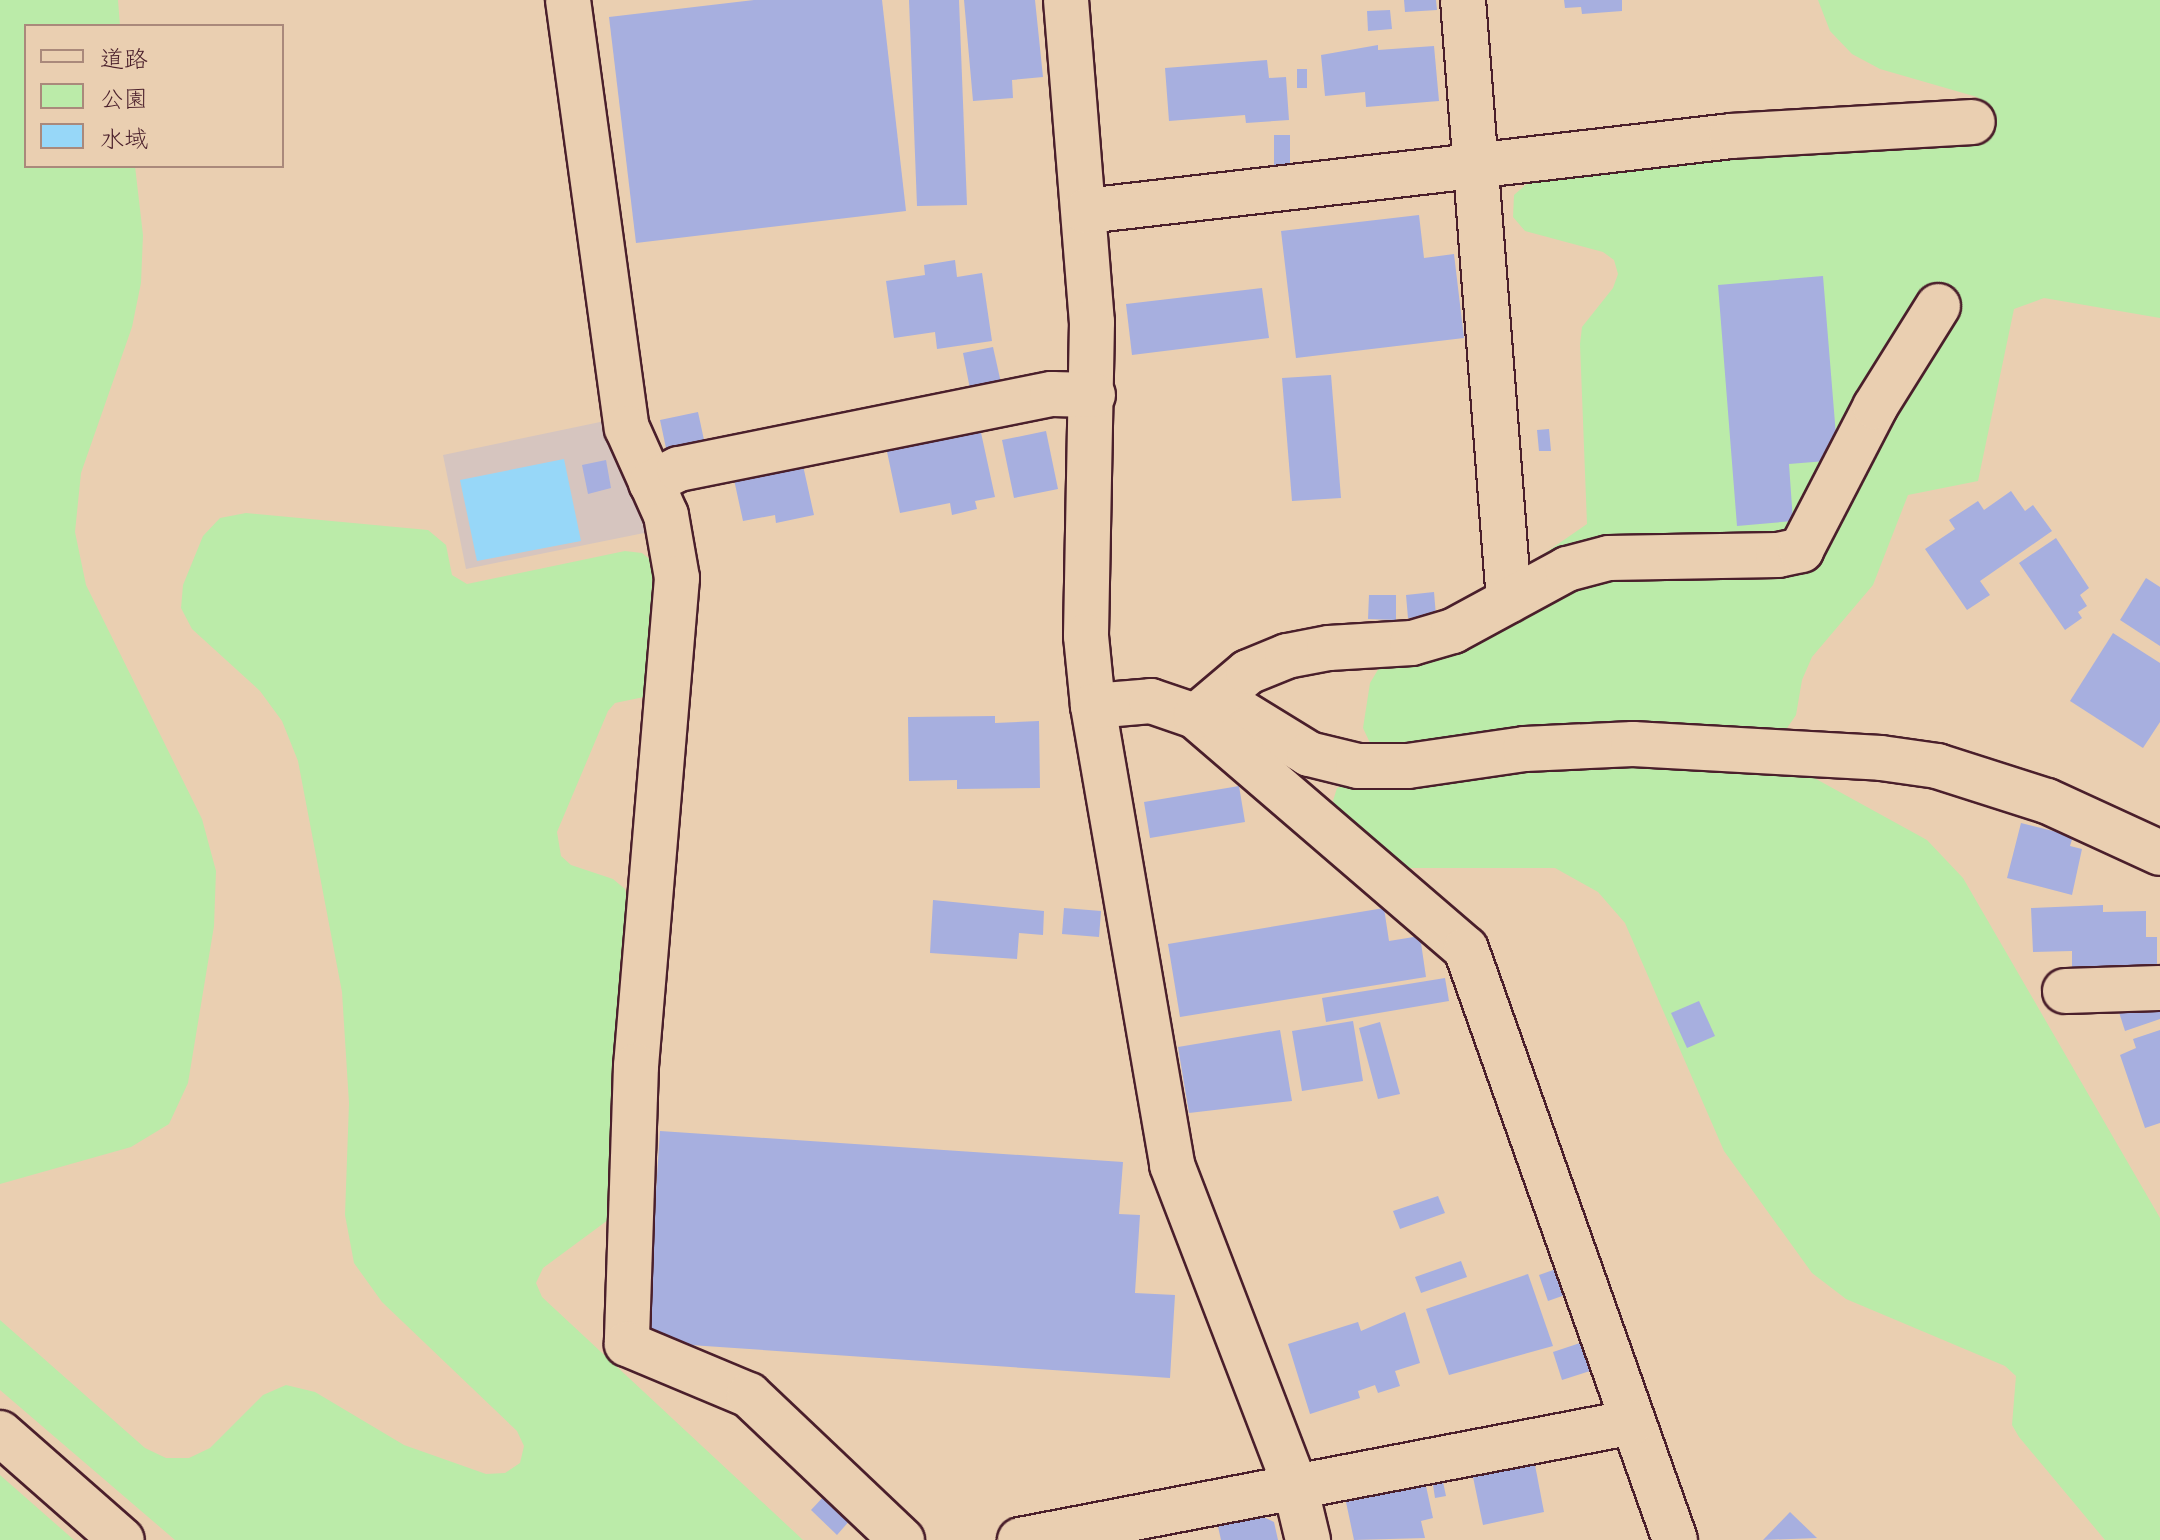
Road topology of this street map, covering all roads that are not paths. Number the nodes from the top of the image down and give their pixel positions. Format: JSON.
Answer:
{"nodes":[{"id":1,"x":568,"y":0,"type":"edge"},
{"id":2,"x":1066,"y":0,"type":"edge"},
{"id":3,"x":1463,"y":0,"type":"edge"},
{"id":4,"x":1973,"y":122,"type":"dead end"},
{"id":5,"x":1476,"y":166,"type":"junction"},
{"id":6,"x":1086,"y":211,"type":"junction"},
{"id":7,"x":1938,"y":306,"type":"dead end"},
{"id":8,"x":1093,"y":395,"type":"junction"},
{"id":9,"x":651,"y":483,"type":"junction"},
{"id":10,"x":1509,"y":600,"type":"junction"},
{"id":11,"x":1093,"y":706,"type":"junction"},
{"id":12,"x":1206,"y":707,"type":"junction"},
{"id":13,"x":2160,"y":853,"type":"edge"},
{"id":14,"x":2160,"y":988,"type":"edge"},
{"id":15,"x":2065,"y":991,"type":"dead end"},
{"id":16,"x":1633,"y":1422,"type":"junction"},
{"id":17,"x":0,"y":1433,"type":"edge"},
{"id":18,"x":1295,"y":1486,"type":"junction"},
{"id":19,"x":122,"y":1540,"type":"edge"},
{"id":20,"x":902,"y":1540,"type":"edge"},
{"id":21,"x":1020,"y":1540,"type":"edge"},
{"id":22,"x":1308,"y":1540,"type":"edge"},
{"id":23,"x":1675,"y":1540,"type":"edge"}],
"edges":[{"from":1,"to":9,"type":"street"},
{"from":2,"to":6,"type":"street"},
{"from":3,"to":5,"type":"street"},
{"from":4,"to":5,"type":"street"},
{"from":5,"to":6,"type":"street"},
{"from":5,"to":10,"type":"street"},
{"from":6,"to":8,"type":"street"},
{"from":7,"to":10,"type":"street"},
{"from":8,"to":9,"type":"street"},
{"from":8,"to":11,"type":"street"},
{"from":9,"to":20,"type":"street"},
{"from":10,"to":12,"type":"street"},
{"from":11,"to":12,"type":"street"},
{"from":11,"to":18,"type":"street"},
{"from":12,"to":13,"type":"street"},
{"from":12,"to":16,"type":"street"},
{"from":14,"to":15,"type":"street"},
{"from":16,"to":18,"type":"street"},
{"from":16,"to":23,"type":"street"},
{"from":17,"to":19,"type":"street"},
{"from":18,"to":21,"type":"street"},
{"from":18,"to":22,"type":"street"}]}
